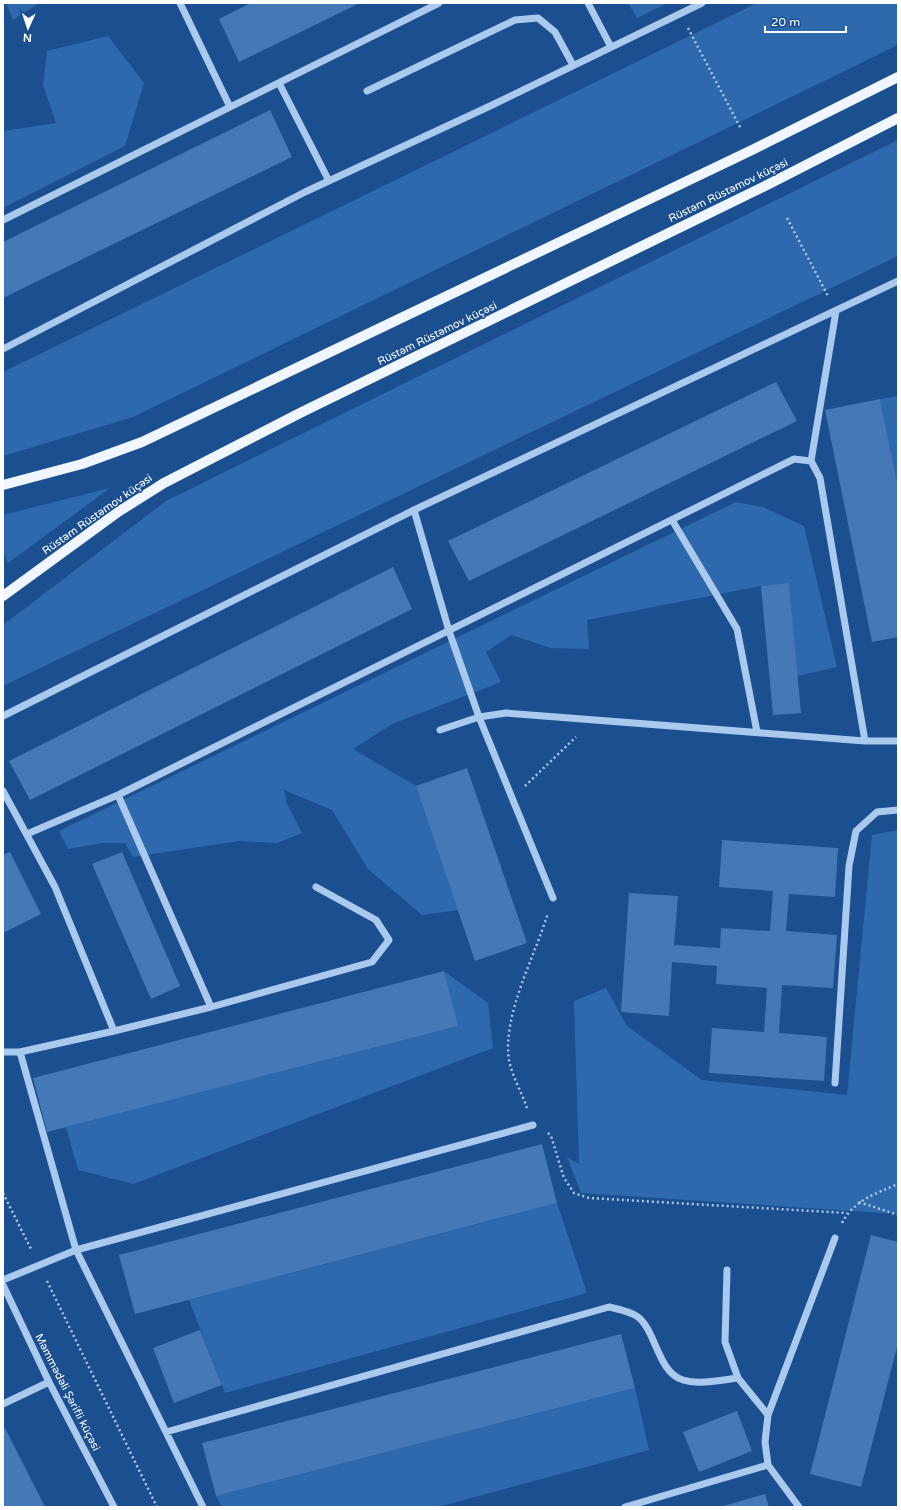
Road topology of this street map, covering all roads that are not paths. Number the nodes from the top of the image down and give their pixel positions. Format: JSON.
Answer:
{"nodes":[{"id":1,"x":180,"y":3,"type":"edge"},
{"id":2,"x":439,"y":3,"type":"edge"},
{"id":3,"x":588,"y":3,"type":"edge"},
{"id":4,"x":702,"y":3,"type":"edge"},
{"id":5,"x":611,"y":47,"type":"junction"},
{"id":6,"x":573,"y":65,"type":"junction"},
{"id":7,"x":898,"y":77,"type":"edge"},
{"id":8,"x":279,"y":82,"type":"junction"},
{"id":9,"x":367,"y":91,"type":"dead end"},
{"id":10,"x":230,"y":106,"type":"junction"},
{"id":11,"x":898,"y":118,"type":"edge"},
{"id":12,"x":329,"y":181,"type":"junction"},
{"id":13,"x":3,"y":220,"type":"edge"},
{"id":14,"x":898,"y":281,"type":"edge"},
{"id":15,"x":836,"y":310,"type":"junction"},
{"id":16,"x":3,"y":349,"type":"edge"},
{"id":17,"x":811,"y":461,"type":"junction"},
{"id":18,"x":3,"y":485,"type":"edge"},
{"id":19,"x":414,"y":510,"type":"junction"},
{"id":20,"x":672,"y":520,"type":"junction"},
{"id":21,"x":3,"y":596,"type":"edge"},
{"id":22,"x":449,"y":631,"type":"junction"},
{"id":23,"x":3,"y":716,"type":"edge"},
{"id":24,"x":479,"y":717,"type":"junction"},
{"id":25,"x":440,"y":730,"type":"dead end"},
{"id":26,"x":757,"y":732,"type":"junction"},
{"id":27,"x":865,"y":741,"type":"junction"},
{"id":28,"x":898,"y":741,"type":"edge"},
{"id":29,"x":3,"y":792,"type":"edge"},
{"id":30,"x":118,"y":795,"type":"junction"},
{"id":31,"x":898,"y":810,"type":"edge"},
{"id":32,"x":27,"y":834,"type":"junction"},
{"id":33,"x":316,"y":887,"type":"dead end"},
{"id":34,"x":553,"y":898,"type":"road end"},
{"id":35,"x":211,"y":1007,"type":"junction"},
{"id":36,"x":114,"y":1031,"type":"junction"},
{"id":37,"x":3,"y":1052,"type":"edge"},
{"id":38,"x":20,"y":1052,"type":"junction"},
{"id":39,"x":835,"y":1083,"type":"dead end"},
{"id":40,"x":532,"y":1126,"type":"road end"},
{"id":41,"x":835,"y":1238,"type":"dead end"},
{"id":42,"x":76,"y":1250,"type":"junction"},
{"id":43,"x":727,"y":1270,"type":"dead end"},
{"id":44,"x":3,"y":1280,"type":"edge"},
{"id":45,"x":3,"y":1285,"type":"edge"},
{"id":46,"x":738,"y":1378,"type":"junction"},
{"id":47,"x":49,"y":1382,"type":"junction"},
{"id":48,"x":3,"y":1404,"type":"edge"},
{"id":49,"x":768,"y":1415,"type":"junction"},
{"id":50,"x":166,"y":1432,"type":"junction"},
{"id":51,"x":768,"y":1465,"type":"junction"},
{"id":52,"x":114,"y":1507,"type":"edge"},
{"id":53,"x":203,"y":1507,"type":"edge"},
{"id":54,"x":625,"y":1507,"type":"edge"},
{"id":55,"x":799,"y":1507,"type":"edge"}],
"edges":[{"from":1,"to":10,"type":"street"},
{"from":2,"to":8,"type":"street"},
{"from":3,"to":5,"type":"street"},
{"from":4,"to":5,"type":"street"},
{"from":5,"to":6,"type":"street"},
{"from":6,"to":9,"type":"street"},
{"from":6,"to":12,"type":"street"},
{"from":7,"to":18,"type":"main road"},
{"from":8,"to":10,"type":"street"},
{"from":8,"to":12,"type":"street"},
{"from":10,"to":13,"type":"street"},
{"from":11,"to":21,"type":"main road","name":"Rüstəm Rüstəmov küçəsi"},
{"from":12,"to":16,"type":"street"},
{"from":14,"to":15,"type":"street"},
{"from":15,"to":17,"type":"street"},
{"from":15,"to":19,"type":"street"},
{"from":17,"to":20,"type":"street"},
{"from":17,"to":27,"type":"street"},
{"from":19,"to":22,"type":"street"},
{"from":19,"to":23,"type":"street"},
{"from":20,"to":22,"type":"street"},
{"from":20,"to":26,"type":"street"},
{"from":22,"to":24,"type":"street"},
{"from":22,"to":30,"type":"street"},
{"from":24,"to":25,"type":"street"},
{"from":24,"to":26,"type":"street"},
{"from":24,"to":34,"type":"street"},
{"from":26,"to":27,"type":"street"},
{"from":27,"to":28,"type":"street"},
{"from":29,"to":32,"type":"street"},
{"from":30,"to":32,"type":"street"},
{"from":30,"to":35,"type":"street"},
{"from":31,"to":39,"type":"street"},
{"from":32,"to":36,"type":"street"},
{"from":33,"to":35,"type":"street"},
{"from":35,"to":36,"type":"street"},
{"from":36,"to":38,"type":"street"},
{"from":37,"to":38,"type":"street"},
{"from":38,"to":42,"type":"street"},
{"from":40,"to":42,"type":"street"},
{"from":41,"to":49,"type":"street"},
{"from":42,"to":44,"type":"street"},
{"from":42,"to":50,"type":"street"},
{"from":43,"to":46,"type":"street"},
{"from":45,"to":47,"type":"street","name":"Məmmədəli Şərifli küçəsi"},
{"from":46,"to":49,"type":"street"},
{"from":46,"to":50,"type":"street"},
{"from":47,"to":48,"type":"street"},
{"from":47,"to":52,"type":"street","name":"Məmmədəli Şərifli küçəsi"},
{"from":49,"to":51,"type":"street"},
{"from":50,"to":53,"type":"street"},
{"from":51,"to":54,"type":"street"},
{"from":51,"to":55,"type":"street"}]}
